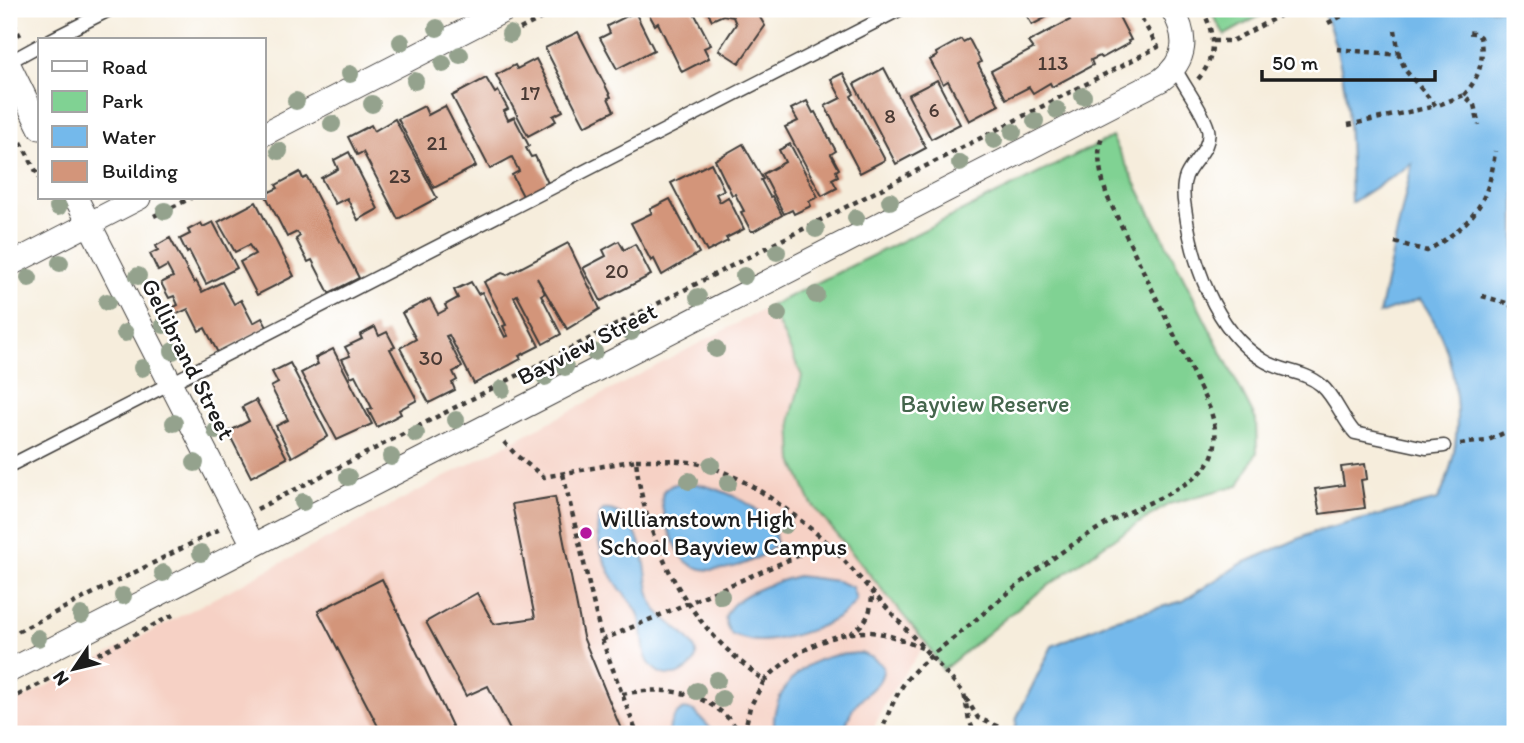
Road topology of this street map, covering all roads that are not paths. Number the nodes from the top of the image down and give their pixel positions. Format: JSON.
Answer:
{"nodes":[{"id":1,"x":111,"y":9,"type":"edge"},
{"id":2,"x":507,"y":9,"type":"edge"},
{"id":3,"x":901,"y":9,"type":"edge"},
{"id":4,"x":1172,"y":9,"type":"edge"},
{"id":5,"x":54,"y":38,"type":"edge"},
{"id":6,"x":38,"y":46,"type":"edge"},
{"id":7,"x":1178,"y":61,"type":"junction"},
{"id":8,"x":9,"y":63,"type":"edge"},
{"id":9,"x":38,"y":124,"type":"edge"},
{"id":10,"x":266,"y":133,"type":"edge"},
{"id":11,"x":77,"y":200,"type":"edge"},
{"id":12,"x":135,"y":200,"type":"edge"},
{"id":13,"x":89,"y":224,"type":"junction"},
{"id":14,"x":9,"y":265,"type":"edge"},
{"id":15,"x":171,"y":383,"type":"junction"},
{"id":16,"x":1444,"y":446,"type":"road end"},
{"id":17,"x":9,"y":466,"type":"edge"},
{"id":18,"x":253,"y":545,"type":"junction"},
{"id":19,"x":9,"y":671,"type":"edge"}],
"edges":[{"from":1,"to":5,"type":"lane"},
{"from":2,"to":10,"type":"street"},
{"from":3,"to":15,"type":"lane"},
{"from":4,"to":7,"type":"street"},
{"from":6,"to":8,"type":"lane"},
{"from":7,"to":16,"type":"lane"},
{"from":7,"to":18,"type":"street","name":"Bayview Street"},
{"from":8,"to":9,"type":"street"},
{"from":11,"to":13,"type":"street","name":"Gellibrand Street"},
{"from":12,"to":13,"type":"street"},
{"from":13,"to":14,"type":"street"},
{"from":13,"to":15,"type":"street","name":"Gellibrand Street"},
{"from":15,"to":17,"type":"lane"},
{"from":15,"to":18,"type":"street","name":"Gellibrand Street"},
{"from":18,"to":19,"type":"street","name":"Bayview Street"}]}
